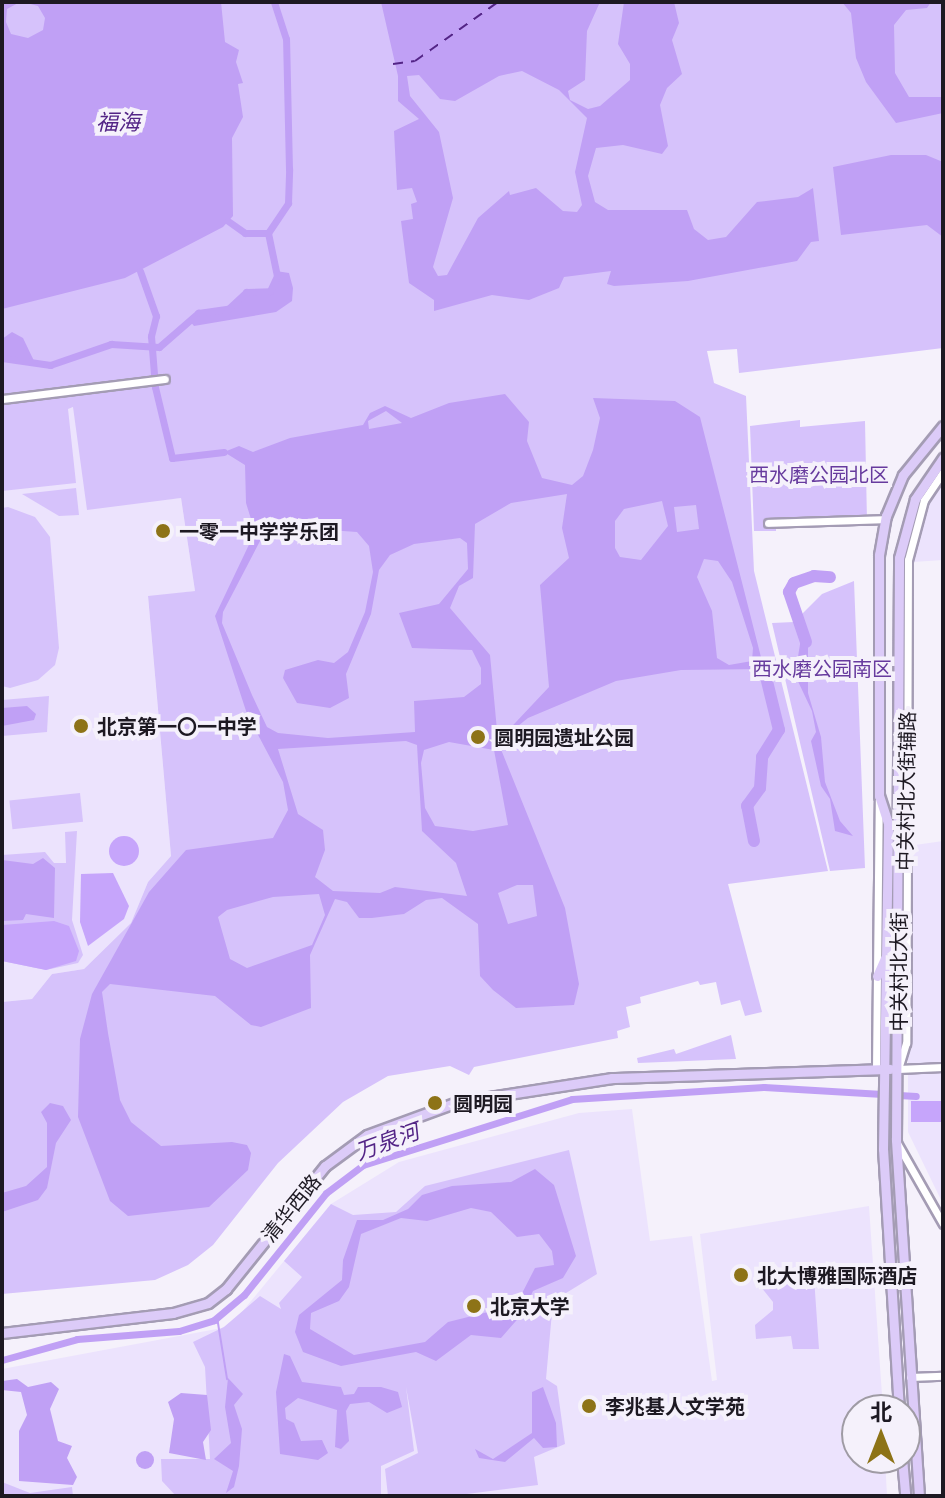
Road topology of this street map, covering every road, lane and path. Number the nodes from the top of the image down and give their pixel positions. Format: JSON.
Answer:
{"nodes":[{"id":1,"x":165,"y":379,"type":"dead end"},
{"id":2,"x":2,"y":399,"type":"edge"},
{"id":3,"x":943,"y":426,"type":"edge"},
{"id":4,"x":943,"y":458,"type":"edge"},
{"id":5,"x":943,"y":472,"type":"edge"},
{"id":6,"x":886,"y":519,"type":"junction"},
{"id":7,"x":768,"y":523,"type":"dead end"},
{"id":8,"x":879,"y":796,"type":"junction"},
{"id":9,"x":886,"y":954,"type":"junction"},
{"id":10,"x":877,"y":976,"type":"junction"},
{"id":11,"x":943,"y":1067,"type":"edge"},
{"id":12,"x":880,"y":1069,"type":"junction"},
{"id":13,"x":898,"y":1069,"type":"junction"},
{"id":14,"x":896,"y":1140,"type":"junction"},
{"id":15,"x":897,"y":1187,"type":"junction"},
{"id":16,"x":923,"y":1190,"type":"junction"},
{"id":17,"x":943,"y":1224,"type":"edge"},
{"id":18,"x":2,"y":1333,"type":"edge"},
{"id":19,"x":943,"y":1376,"type":"edge"},
{"id":20,"x":910,"y":1377,"type":"junction"},
{"id":21,"x":898,"y":1394,"type":"edge"},
{"id":22,"x":903,"y":1474,"type":"edge"},
{"id":23,"x":905,"y":1496,"type":"edge"},
{"id":24,"x":919,"y":1496,"type":"edge"}],
"edges":[{"from":1,"to":2,"type":"street"},
{"from":3,"to":6,"type":"main road","name":"中关村北大街"},
{"from":4,"to":13,"type":"main road","name":"中关村北大街"},
{"from":5,"to":13,"type":"street","name":"中关村北大街辅路"},
{"from":6,"to":7,"type":"street"},
{"from":6,"to":8,"type":"main road","name":"中关村北大街"},
{"from":8,"to":9,"type":"main road","name":"中关村北大街"},
{"from":8,"to":10,"type":"street","name":"中关村北大街辅路"},
{"from":9,"to":10,"type":"main road"},
{"from":9,"to":12,"type":"main road","name":"中关村北大街"},
{"from":10,"to":12,"type":"street","name":"中关村北大街辅路"},
{"from":11,"to":13,"type":"street"},
{"from":12,"to":13,"type":"main road","name":"清华西路"},
{"from":12,"to":18,"type":"main road","name":"清华西路"},
{"from":12,"to":21,"type":"main road","name":"中关村北大街"},
{"from":13,"to":14,"type":"main road","name":"中关村北大街"},
{"from":14,"to":15,"type":"main road","name":"中关村北大街"},
{"from":14,"to":16,"type":"street"},
{"from":15,"to":16,"type":"street"},
{"from":15,"to":20,"type":"main road","name":"中关村北大街"},
{"from":16,"to":17,"type":"street"},
{"from":19,"to":20,"type":"street"},
{"from":20,"to":24,"type":"main road","name":"中关村北大街"},
{"from":22,"to":23,"type":"main road"}]}
